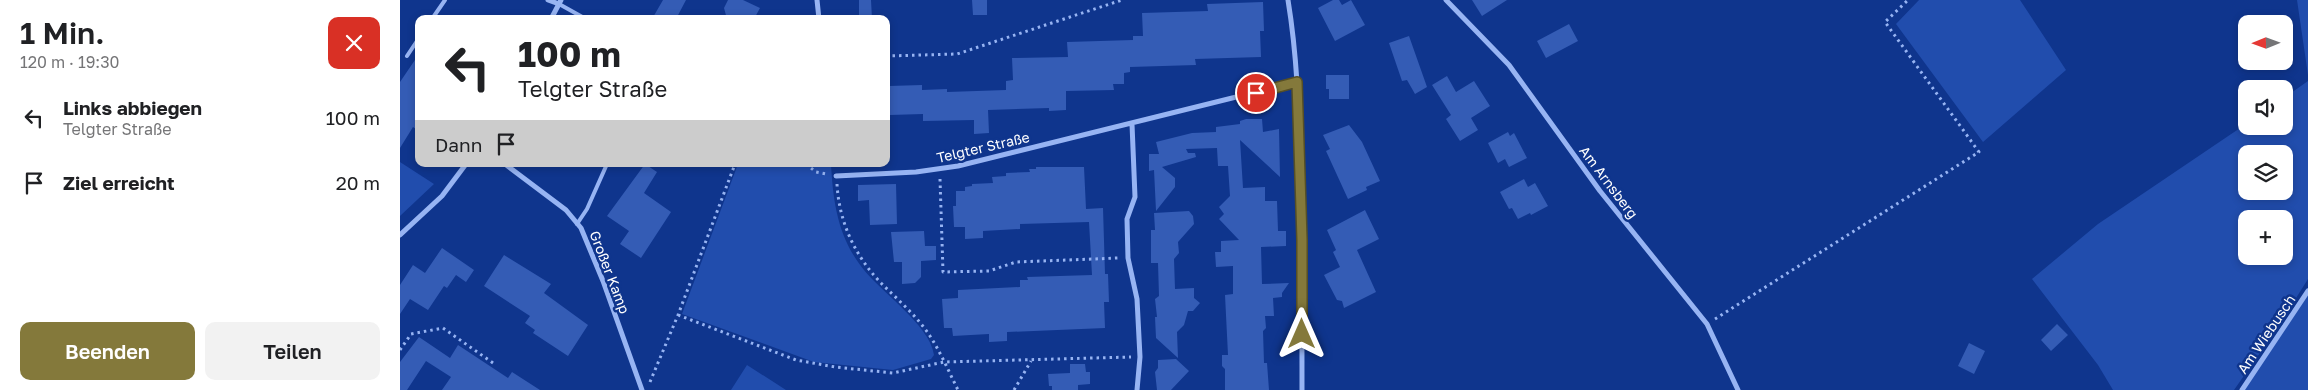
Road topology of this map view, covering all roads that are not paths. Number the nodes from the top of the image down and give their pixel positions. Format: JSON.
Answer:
{"nodes":[{"id":1,"x":445,"y":0,"type":"edge"},
{"id":2,"x":548,"y":0,"type":"edge"},
{"id":3,"x":817,"y":0,"type":"edge"},
{"id":4,"x":1288,"y":0,"type":"edge"},
{"id":5,"x":1446,"y":0,"type":"edge"},
{"id":6,"x":560,"y":2,"type":"edge"},
{"id":7,"x":435,"y":15,"type":"edge"},
{"id":8,"x":553,"y":15,"type":"edge"},
{"id":9,"x":580,"y":15,"type":"edge"},
{"id":10,"x":819,"y":15,"type":"edge"},
{"id":11,"x":415,"y":44,"type":"edge"},
{"id":12,"x":407,"y":56,"type":"dead end"},
{"id":13,"x":1297,"y":82,"type":"junction"},
{"id":14,"x":1132,"y":124,"type":"junction"},
{"id":15,"x":464,"y":167,"type":"edge"},
{"id":16,"x":509,"y":167,"type":"edge"},
{"id":17,"x":606,"y":167,"type":"edge"},
{"id":18,"x":836,"y":176,"type":"road end"},
{"id":19,"x":577,"y":224,"type":"junction"},
{"id":20,"x":400,"y":235,"type":"edge"},
{"id":21,"x":2308,"y":291,"type":"edge"},
{"id":22,"x":642,"y":390,"type":"edge"},
{"id":23,"x":1137,"y":390,"type":"edge"},
{"id":24,"x":1302,"y":390,"type":"edge"},
{"id":25,"x":1738,"y":390,"type":"edge"},
{"id":26,"x":2242,"y":390,"type":"edge"}],
"edges":[{"from":1,"to":7,"type":"lane"},
{"from":2,"to":6,"type":"street"},
{"from":3,"to":10,"type":"street"},
{"from":4,"to":13,"type":"street"},
{"from":5,"to":25,"type":"street","name":"Am Arnsberg"},
{"from":6,"to":8,"type":"street"},
{"from":6,"to":9,"type":"lane"},
{"from":11,"to":12,"type":"lane"},
{"from":13,"to":14,"type":"street","name":"Telgter Straße"},
{"from":13,"to":24,"type":"street"},
{"from":14,"to":18,"type":"street","name":"Telgter Straße"},
{"from":14,"to":23,"type":"street"},
{"from":15,"to":20,"type":"street"},
{"from":16,"to":19,"type":"street","name":"Großer Kamp"},
{"from":17,"to":19,"type":"lane"},
{"from":19,"to":22,"type":"street","name":"Großer Kamp"},
{"from":21,"to":26,"type":"street","name":"Am Wiebusch"}]}
